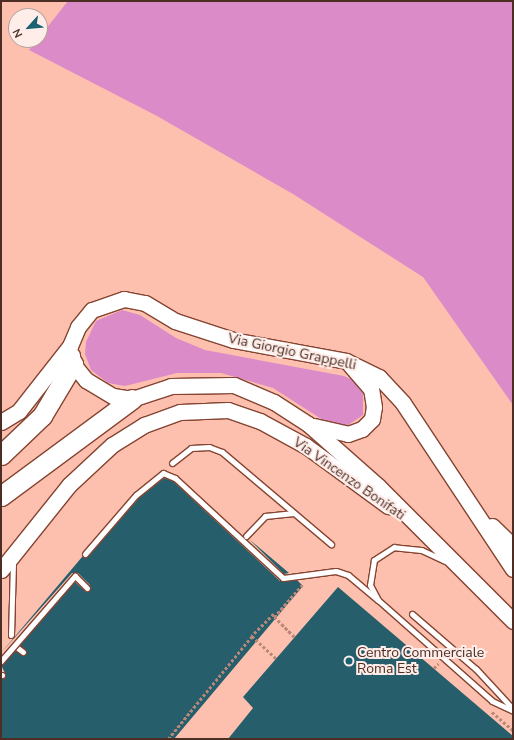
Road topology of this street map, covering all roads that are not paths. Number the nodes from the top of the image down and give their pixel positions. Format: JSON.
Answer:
{"nodes":[{"id":1,"x":70,"y":346,"type":"junction"},
{"id":2,"x":346,"y":361,"type":"junction"},
{"id":3,"x":73,"y":364,"type":"junction"},
{"id":4,"x":132,"y":399,"type":"junction"},
{"id":5,"x":1,"y":422,"type":"edge"},
{"id":6,"x":308,"y":424,"type":"junction"},
{"id":7,"x":1,"y":455,"type":"edge"},
{"id":8,"x":172,"y":462,"type":"dead end"},
{"id":9,"x":2,"y":496,"type":"edge"},
{"id":10,"x":465,"y":497,"type":"junction"},
{"id":11,"x":294,"y":513,"type":"junction"},
{"id":12,"x":428,"y":535,"type":"junction"},
{"id":13,"x":246,"y":536,"type":"dead end"},
{"id":14,"x":331,"y":544,"type":"dead end"},
{"id":15,"x":513,"y":546,"type":"edge"},
{"id":16,"x":85,"y":554,"type":"dead end"},
{"id":17,"x":13,"y":555,"type":"junction"},
{"id":18,"x":458,"y":566,"type":"junction"},
{"id":19,"x":513,"y":569,"type":"edge"},
{"id":20,"x":1,"y":570,"type":"edge"},
{"id":21,"x":87,"y":588,"type":"dead end"},
{"id":22,"x":378,"y":600,"type":"junction"},
{"id":23,"x":412,"y":614,"type":"dead end"},
{"id":24,"x":513,"y":621,"type":"edge"},
{"id":25,"x":11,"y":635,"type":"dead end"},
{"id":26,"x":15,"y":646,"type":"junction"},
{"id":27,"x":23,"y":652,"type":"dead end"},
{"id":28,"x":1,"y":660,"type":"edge"},
{"id":29,"x":513,"y":710,"type":"edge"}],
"edges":[{"from":1,"to":2,"type":"main road","name":"Via Giorgio Grappelli"},
{"from":1,"to":3,"type":"main road"},
{"from":1,"to":5,"type":"main road","name":"Via Giorgio Grappelli"},
{"from":2,"to":6,"type":"main road"},
{"from":2,"to":10,"type":"main road","name":"Via Giorgio Grappelli"},
{"from":3,"to":4,"type":"main road"},
{"from":3,"to":7,"type":"highway"},
{"from":4,"to":6,"type":"main road"},
{"from":4,"to":9,"type":"highway"},
{"from":6,"to":12,"type":"main road"},
{"from":8,"to":11,"type":"lane"},
{"from":10,"to":15,"type":"main road"},
{"from":10,"to":19,"type":"main road","name":"Via Giorgio Grappelli"},
{"from":11,"to":13,"type":"lane"},
{"from":11,"to":14,"type":"lane"},
{"from":12,"to":17,"type":"main road","name":"Via Vincenzo Bonifati"},
{"from":12,"to":18,"type":"main road"},
{"from":16,"to":22,"type":"lane"},
{"from":17,"to":20,"type":"main road","name":"Via Vincenzo Bonifati"},
{"from":17,"to":25,"type":"lane"},
{"from":18,"to":22,"type":"lane"},
{"from":18,"to":24,"type":"main road"},
{"from":21,"to":26,"type":"lane","bridge":true},
{"from":22,"to":29,"type":"lane"},
{"from":23,"to":29,"type":"lane"},
{"from":26,"to":27,"type":"lane"},
{"from":26,"to":28,"type":"lane","bridge":true}]}
